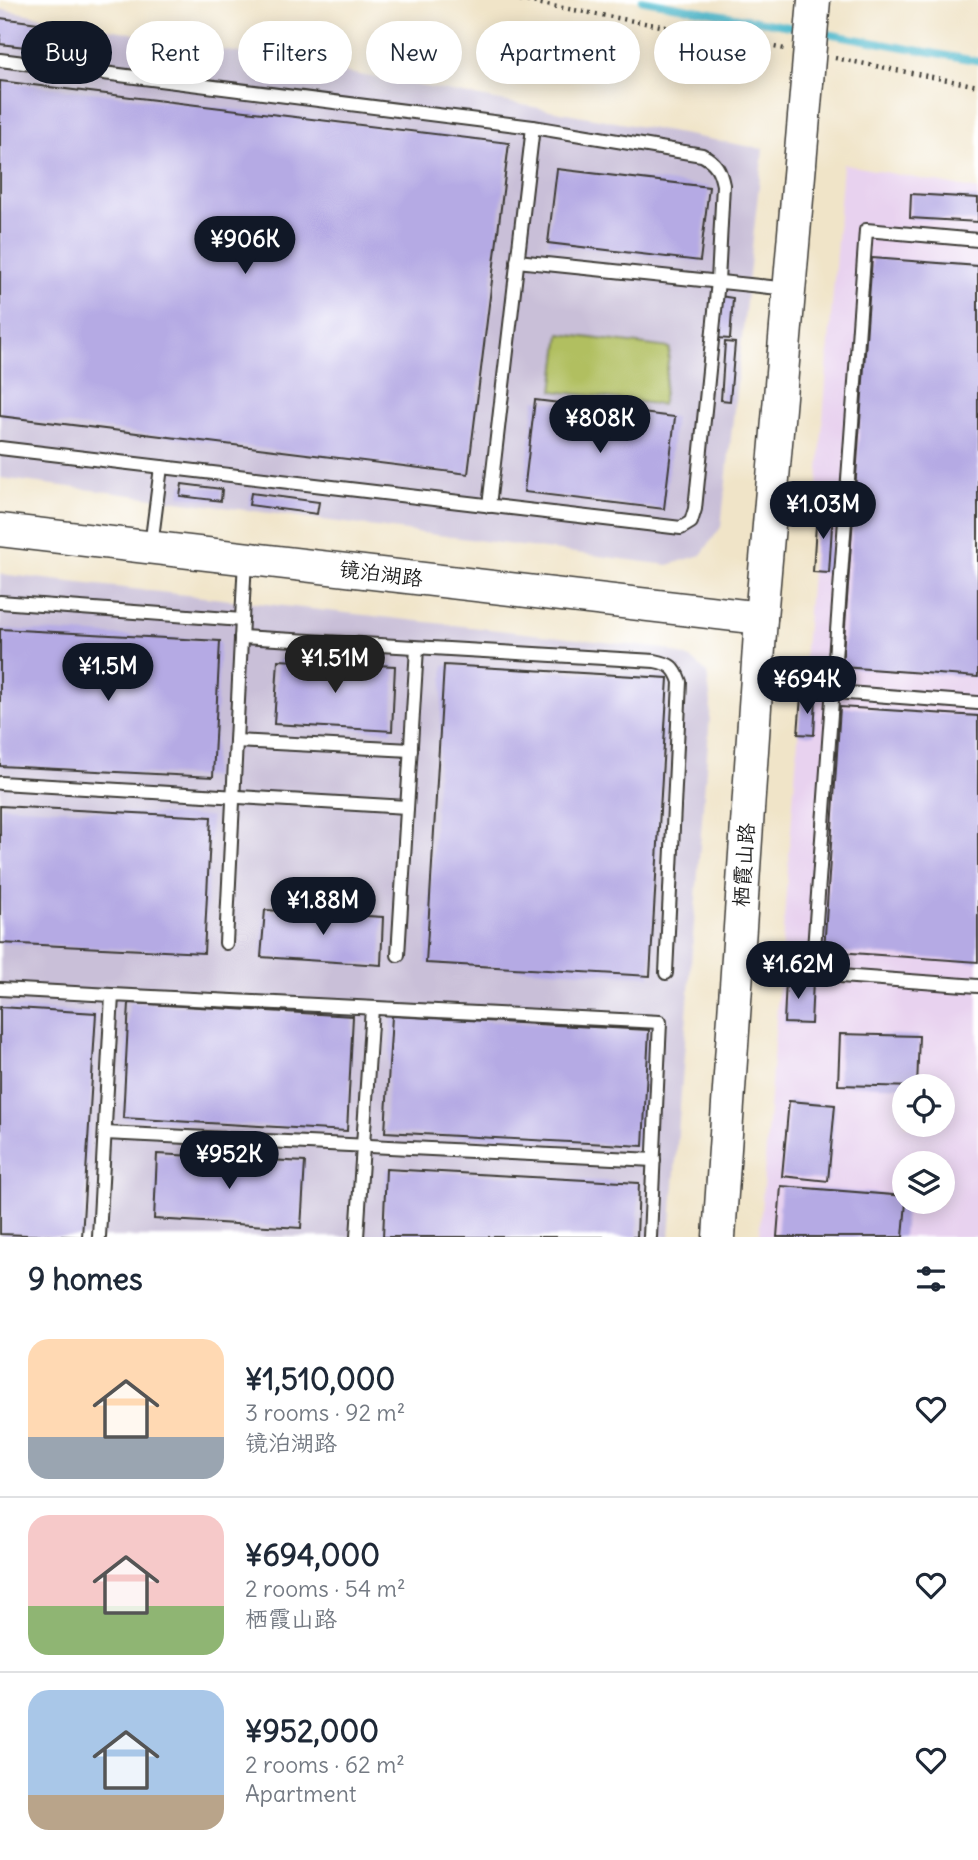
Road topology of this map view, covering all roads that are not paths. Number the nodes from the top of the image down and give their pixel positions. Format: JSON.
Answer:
{"nodes":[{"id":1,"x":814,"y":0,"type":"edge"},
{"id":2,"x":0,"y":60,"type":"edge"},
{"id":3,"x":533,"y":127,"type":"junction"},
{"id":4,"x":978,"y":240,"type":"edge"},
{"id":5,"x":517,"y":261,"type":"junction"},
{"id":6,"x":718,"y":281,"type":"junction"},
{"id":7,"x":789,"y":289,"type":"junction"},
{"id":8,"x":0,"y":448,"type":"edge"},
{"id":9,"x":161,"y":467,"type":"junction"},
{"id":10,"x":489,"y":506,"type":"junction"},
{"id":11,"x":0,"y":530,"type":"edge"},
{"id":12,"x":151,"y":547,"type":"junction"},
{"id":13,"x":246,"y":558,"type":"junction"},
{"id":14,"x":0,"y":602,"type":"edge"},
{"id":15,"x":761,"y":618,"type":"junction"},
{"id":16,"x":243,"y":620,"type":"junction"},
{"id":17,"x":241,"y":637,"type":"junction"},
{"id":18,"x":417,"y":648,"type":"junction"},
{"id":19,"x":757,"y":686,"type":"junction"},
{"id":20,"x":832,"y":692,"type":"junction"},
{"id":21,"x":978,"y":703,"type":"edge"},
{"id":22,"x":236,"y":741,"type":"junction"},
{"id":23,"x":411,"y":750,"type":"junction"},
{"id":24,"x":0,"y":783,"type":"edge"},
{"id":25,"x":233,"y":796,"type":"junction"},
{"id":26,"x":407,"y":807,"type":"junction"},
{"id":27,"x":226,"y":943,"type":"dead end"},
{"id":28,"x":398,"y":955,"type":"dead end"},
{"id":29,"x":666,"y":973,"type":"dead end"},
{"id":30,"x":978,"y":986,"type":"edge"},
{"id":31,"x":0,"y":989,"type":"edge"},
{"id":32,"x":112,"y":995,"type":"junction"},
{"id":33,"x":372,"y":1008,"type":"junction"},
{"id":34,"x":105,"y":1133,"type":"junction"},
{"id":35,"x":363,"y":1146,"type":"junction"},
{"id":36,"x":654,"y":1160,"type":"junction"},
{"id":37,"x":99,"y":1237,"type":"edge"},
{"id":38,"x":357,"y":1237,"type":"edge"},
{"id":39,"x":650,"y":1237,"type":"edge"},
{"id":40,"x":719,"y":1237,"type":"edge"}],
"edges":[{"from":1,"to":7,"type":"street","name":"栖霞山路","bridge":true},
{"from":2,"to":3,"type":"lane"},
{"from":3,"to":5,"type":"lane"},
{"from":3,"to":6,"type":"lane"},
{"from":4,"to":20,"type":"lane"},
{"from":5,"to":6,"type":"lane"},
{"from":5,"to":10,"type":"lane"},
{"from":6,"to":7,"type":"lane"},
{"from":6,"to":10,"type":"lane"},
{"from":7,"to":15,"type":"street","name":"栖霞山路"},
{"from":8,"to":9,"type":"lane"},
{"from":9,"to":10,"type":"lane"},
{"from":9,"to":12,"type":"lane"},
{"from":11,"to":12,"type":"street","name":"镜泊湖路"},
{"from":12,"to":13,"type":"street","name":"镜泊湖路"},
{"from":13,"to":15,"type":"street","name":"镜泊湖路"},
{"from":13,"to":16,"type":"lane"},
{"from":14,"to":16,"type":"lane"},
{"from":15,"to":19,"type":"street","name":"栖霞山路"},
{"from":16,"to":17,"type":"lane"},
{"from":17,"to":18,"type":"lane"},
{"from":17,"to":22,"type":"lane"},
{"from":18,"to":23,"type":"lane"},
{"from":18,"to":29,"type":"lane"},
{"from":19,"to":20,"type":"lane"},
{"from":19,"to":40,"type":"street","name":"栖霞山路"},
{"from":20,"to":21,"type":"lane"},
{"from":20,"to":30,"type":"lane"},
{"from":22,"to":23,"type":"lane"},
{"from":22,"to":25,"type":"lane"},
{"from":23,"to":26,"type":"lane"},
{"from":24,"to":25,"type":"lane"},
{"from":25,"to":26,"type":"lane"},
{"from":25,"to":27,"type":"lane"},
{"from":26,"to":28,"type":"lane"},
{"from":31,"to":32,"type":"lane"},
{"from":32,"to":33,"type":"lane"},
{"from":32,"to":34,"type":"lane"},
{"from":33,"to":35,"type":"lane"},
{"from":33,"to":36,"type":"lane"},
{"from":34,"to":35,"type":"lane"},
{"from":34,"to":37,"type":"lane"},
{"from":35,"to":36,"type":"lane"},
{"from":35,"to":38,"type":"lane"},
{"from":36,"to":39,"type":"lane"}]}
